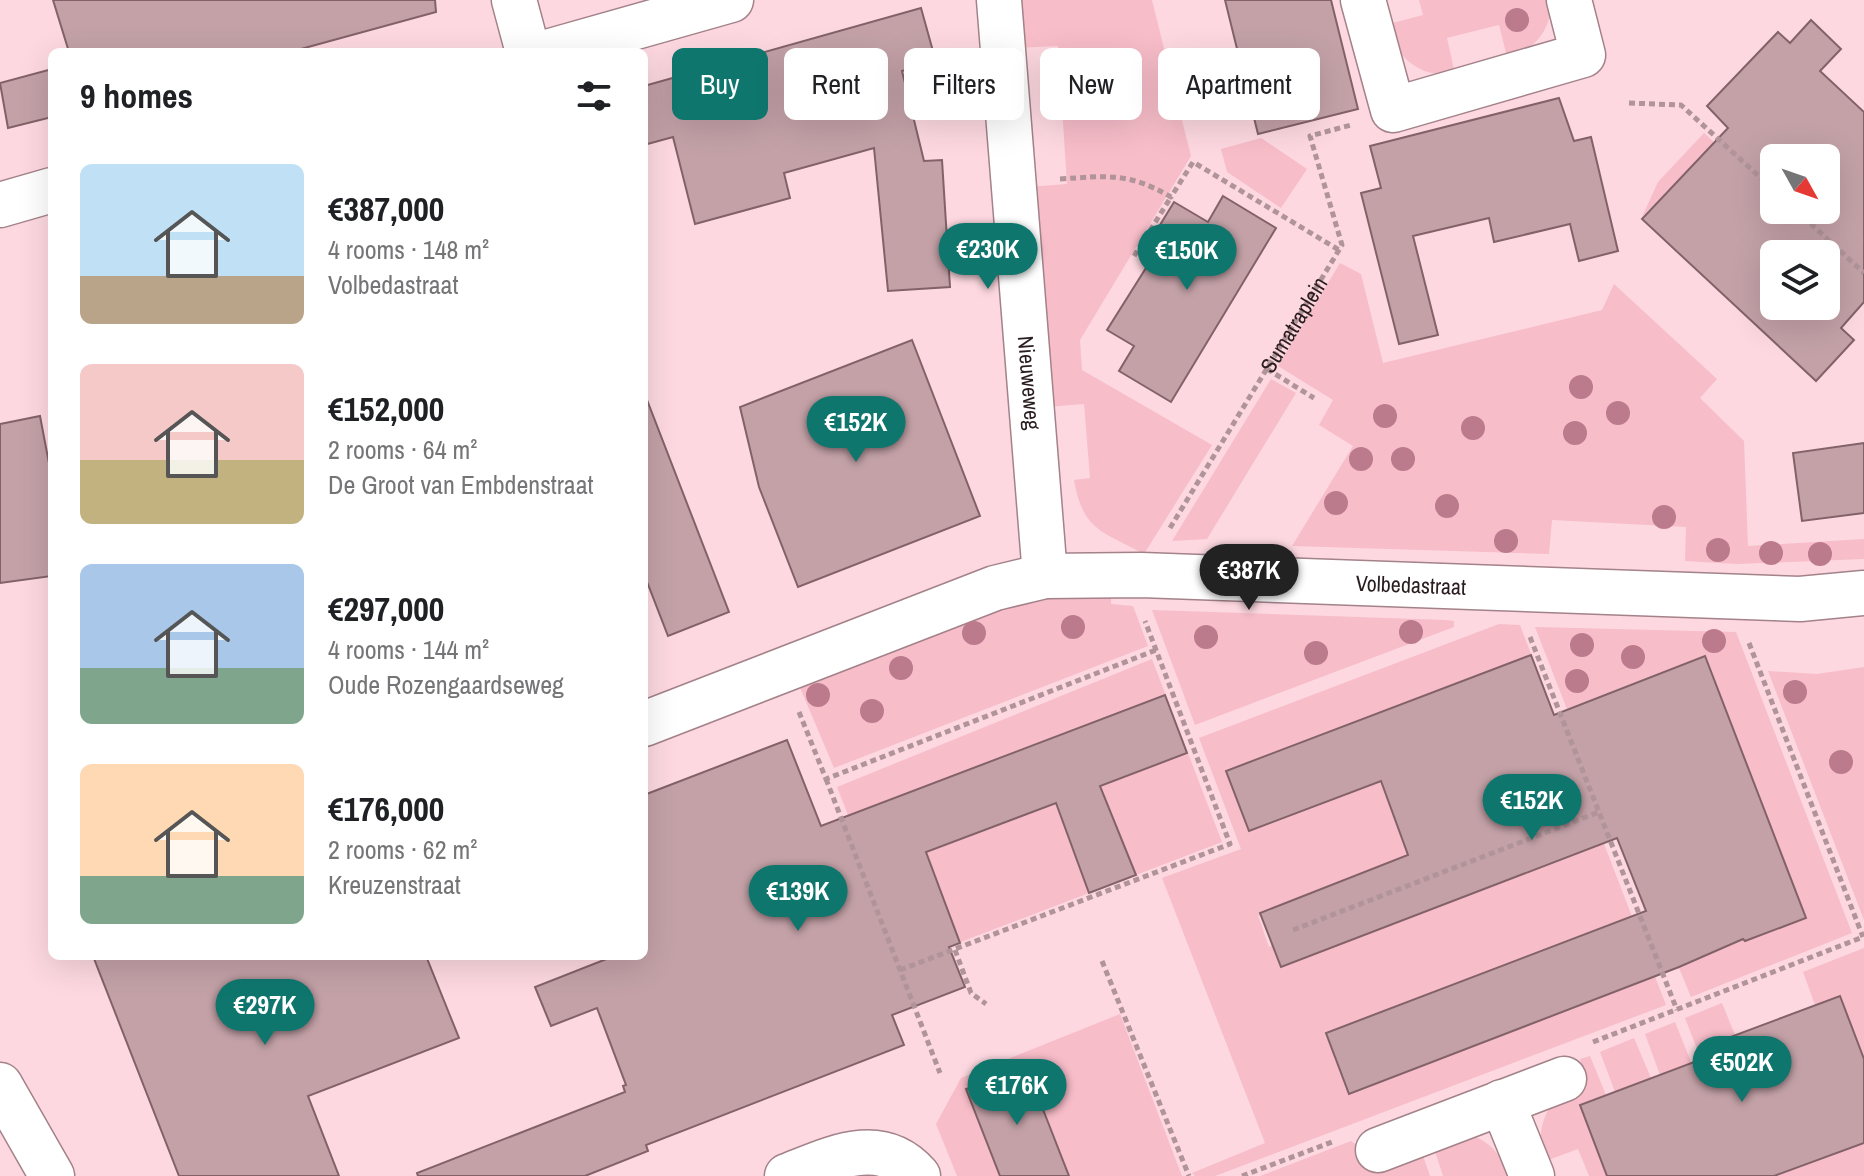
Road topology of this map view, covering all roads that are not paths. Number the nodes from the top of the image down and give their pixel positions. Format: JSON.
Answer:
{"nodes":[{"id":1,"x":514,"y":0,"type":"edge"},
{"id":2,"x":731,"y":0,"type":"edge"},
{"id":3,"x":999,"y":0,"type":"edge"},
{"id":4,"x":1363,"y":0,"type":"edge"},
{"id":5,"x":1569,"y":0,"type":"edge"},
{"id":6,"x":527,"y":48,"type":"edge"},
{"id":7,"x":561,"y":48,"type":"edge"},
{"id":8,"x":48,"y":191,"type":"edge"},
{"id":9,"x":0,"y":205,"type":"edge"},
{"id":10,"x":1045,"y":576,"type":"junction"},
{"id":11,"x":1864,"y":593,"type":"edge"},
{"id":12,"x":648,"y":722,"type":"edge"},
{"id":13,"x":1564,"y":1079,"type":"road end"},
{"id":14,"x":0,"y":1085,"type":"edge"},
{"id":15,"x":1502,"y":1102,"type":"junction"},
{"id":16,"x":1378,"y":1150,"type":"road end"},
{"id":17,"x":52,"y":1176,"type":"edge"},
{"id":18,"x":787,"y":1176,"type":"edge"},
{"id":19,"x":918,"y":1176,"type":"edge"},
{"id":20,"x":1532,"y":1176,"type":"edge"}],
"edges":[{"from":1,"to":6,"type":"street"},
{"from":2,"to":7,"type":"street"},
{"from":3,"to":10,"type":"street","name":"Nieuweweg"},
{"from":4,"to":5,"type":"street"},
{"from":8,"to":9,"type":"street"},
{"from":10,"to":11,"type":"street","name":"Volbedastraat"},
{"from":10,"to":12,"type":"street","name":"Volbedastraat"},
{"from":13,"to":15,"type":"street"},
{"from":14,"to":17,"type":"street"},
{"from":15,"to":16,"type":"street"},
{"from":15,"to":20,"type":"street"},
{"from":18,"to":19,"type":"street"}]}
